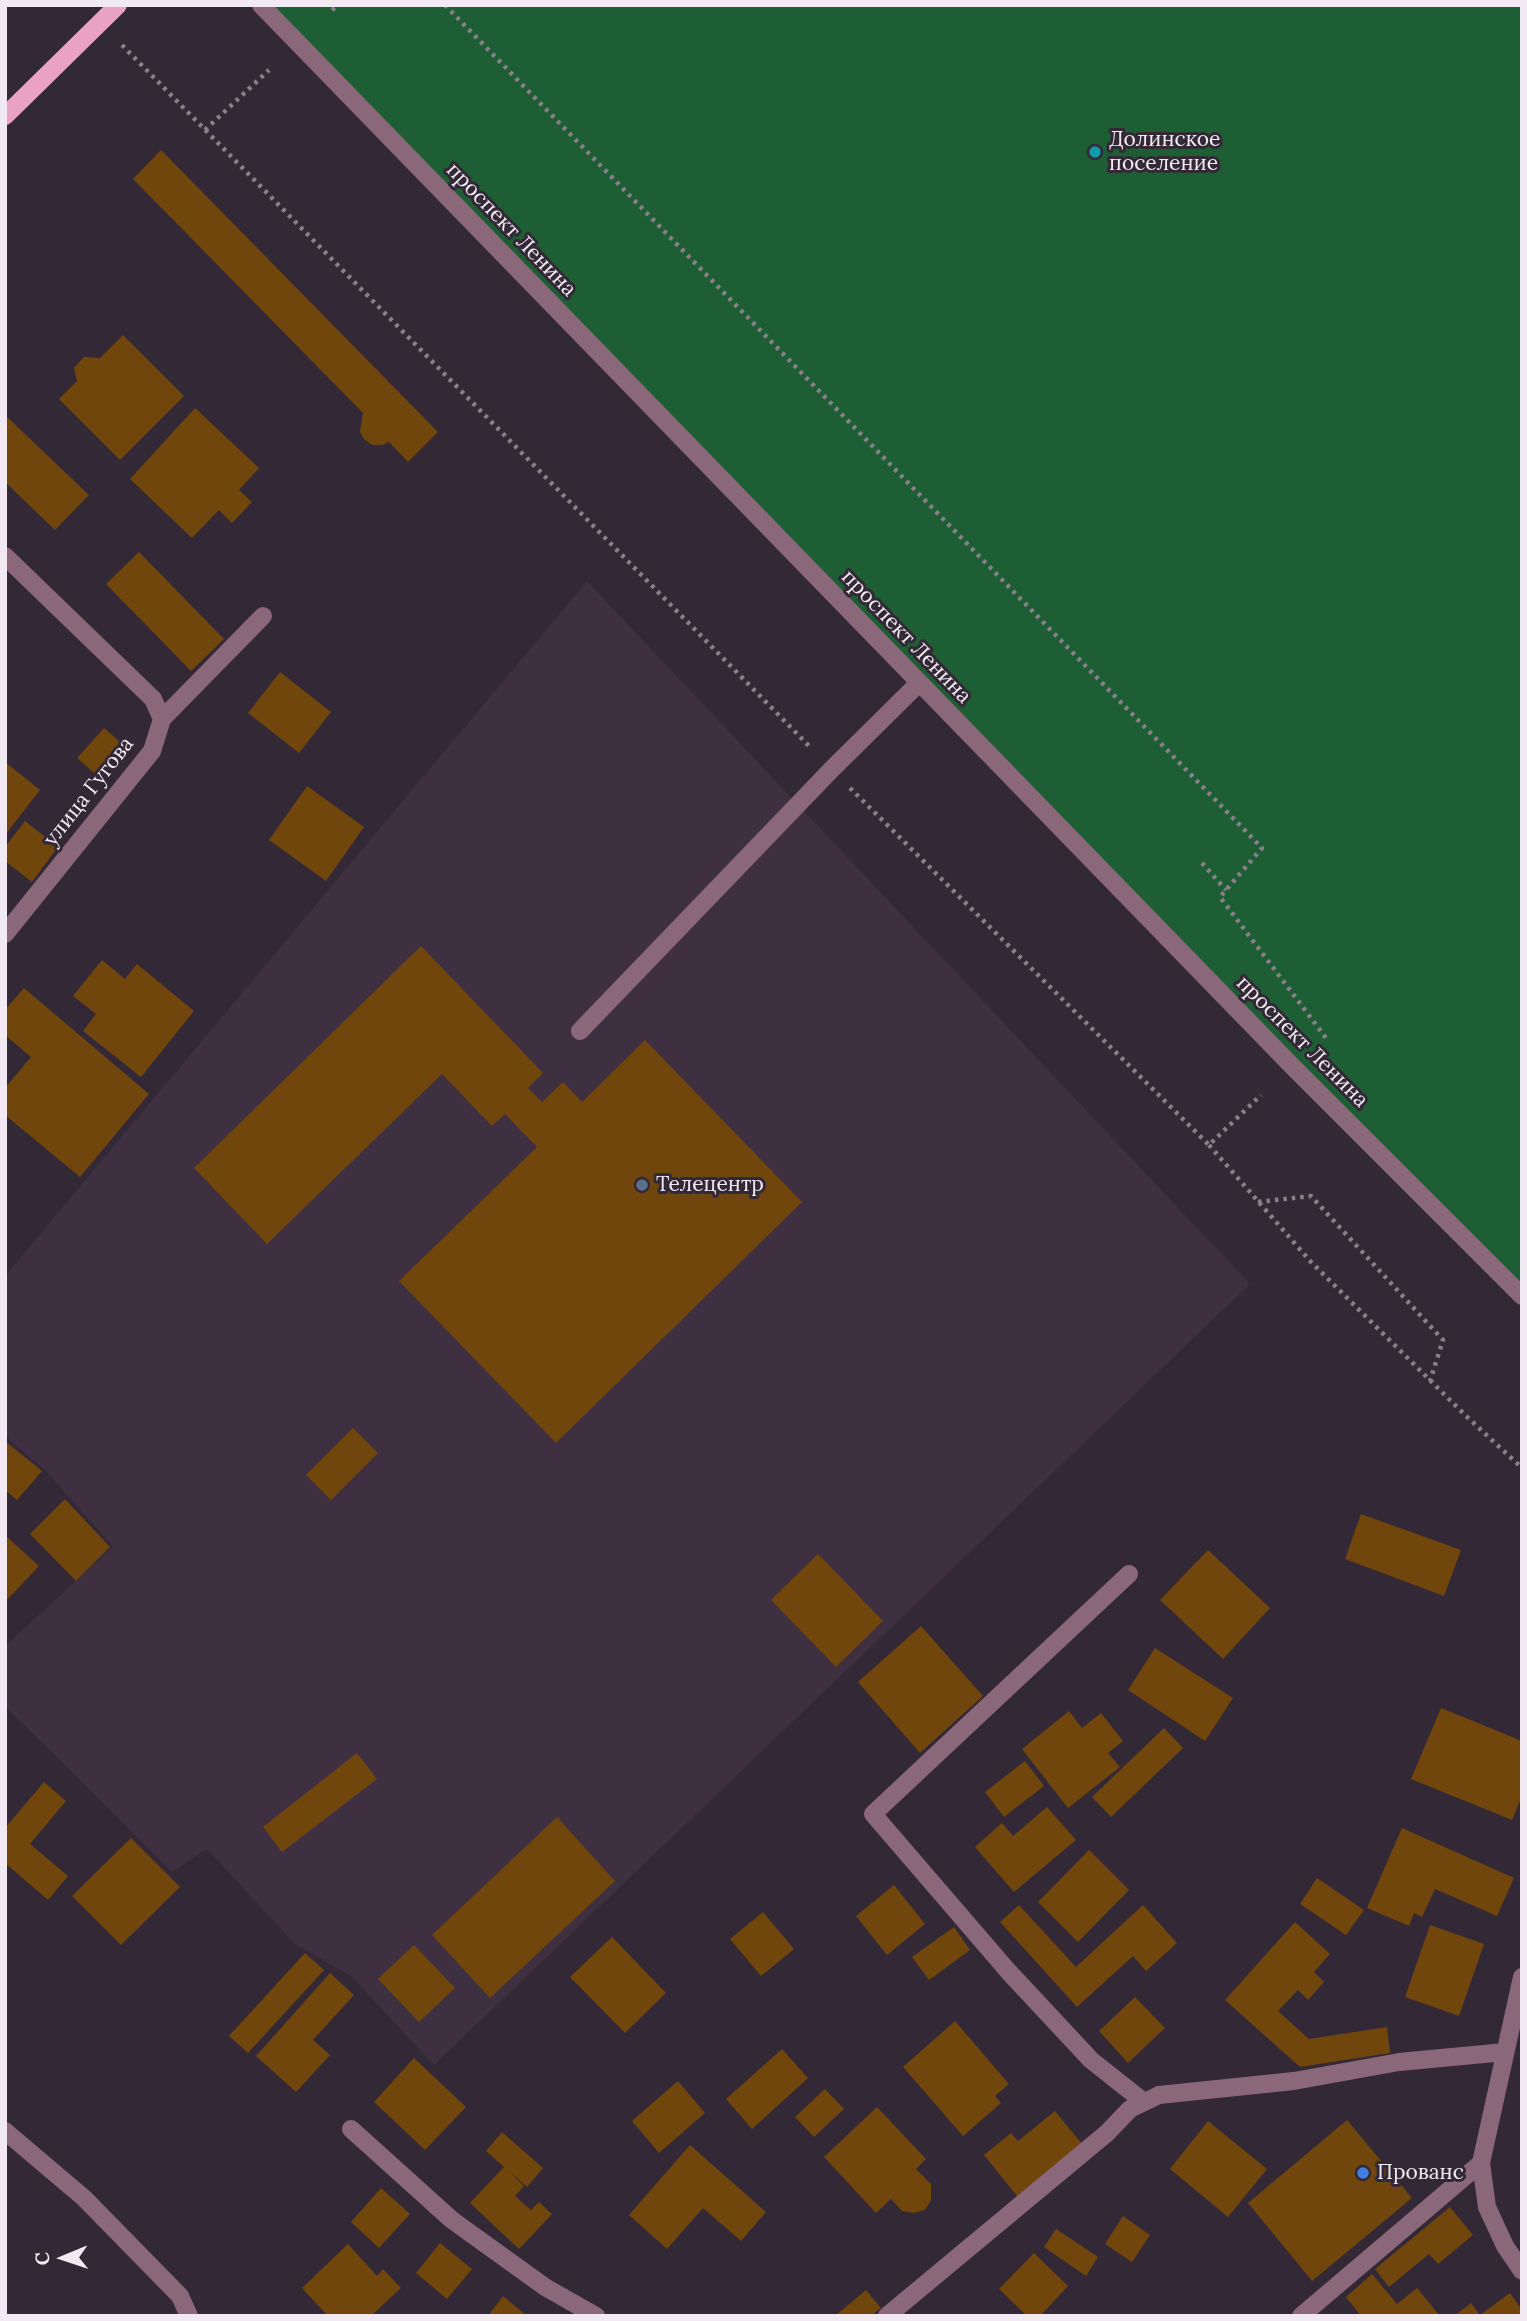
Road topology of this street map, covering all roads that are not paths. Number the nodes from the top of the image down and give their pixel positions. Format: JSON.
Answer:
{"nodes":[{"id":1,"x":118,"y":5,"type":"edge"},
{"id":2,"x":261,"y":5,"type":"edge"},
{"id":3,"x":5,"y":116,"type":"edge"},
{"id":4,"x":5,"y":556,"type":"edge"},
{"id":5,"x":262,"y":616,"type":"dead end"},
{"id":6,"x":919,"y":683,"type":"junction"},
{"id":7,"x":162,"y":719,"type":"junction"},
{"id":8,"x":5,"y":934,"type":"edge"},
{"id":9,"x":580,"y":1031,"type":"dead end"},
{"id":10,"x":1522,"y":1296,"type":"edge"},
{"id":11,"x":1129,"y":1574,"type":"dead end"},
{"id":12,"x":1522,"y":1977,"type":"edge"},
{"id":13,"x":1519,"y":2002,"type":"edge"},
{"id":14,"x":1505,"y":2052,"type":"junction"},
{"id":15,"x":1144,"y":2102,"type":"junction"},
{"id":16,"x":351,"y":2129,"type":"dead end"},
{"id":17,"x":5,"y":2131,"type":"edge"},
{"id":18,"x":1481,"y":2163,"type":"junction"},
{"id":19,"x":1522,"y":2271,"type":"edge"},
{"id":20,"x":189,"y":2316,"type":"edge"},
{"id":21,"x":596,"y":2316,"type":"edge"},
{"id":22,"x":887,"y":2316,"type":"edge"},
{"id":23,"x":1301,"y":2316,"type":"edge"}],
"edges":[{"from":1,"to":3,"type":"main road"},
{"from":2,"to":6,"type":"street","name":"проспект Ленина"},
{"from":4,"to":7,"type":"street"},
{"from":5,"to":7,"type":"street"},
{"from":6,"to":9,"type":"street"},
{"from":6,"to":10,"type":"street","name":"проспект Ленина"},
{"from":7,"to":8,"type":"street","name":"улица Гугова"},
{"from":11,"to":15,"type":"street"},
{"from":12,"to":13,"type":"street"},
{"from":13,"to":14,"type":"street"},
{"from":14,"to":15,"type":"street"},
{"from":14,"to":18,"type":"street"},
{"from":15,"to":22,"type":"street"},
{"from":16,"to":21,"type":"street"},
{"from":17,"to":20,"type":"street"},
{"from":18,"to":19,"type":"street"},
{"from":18,"to":23,"type":"street"}]}
